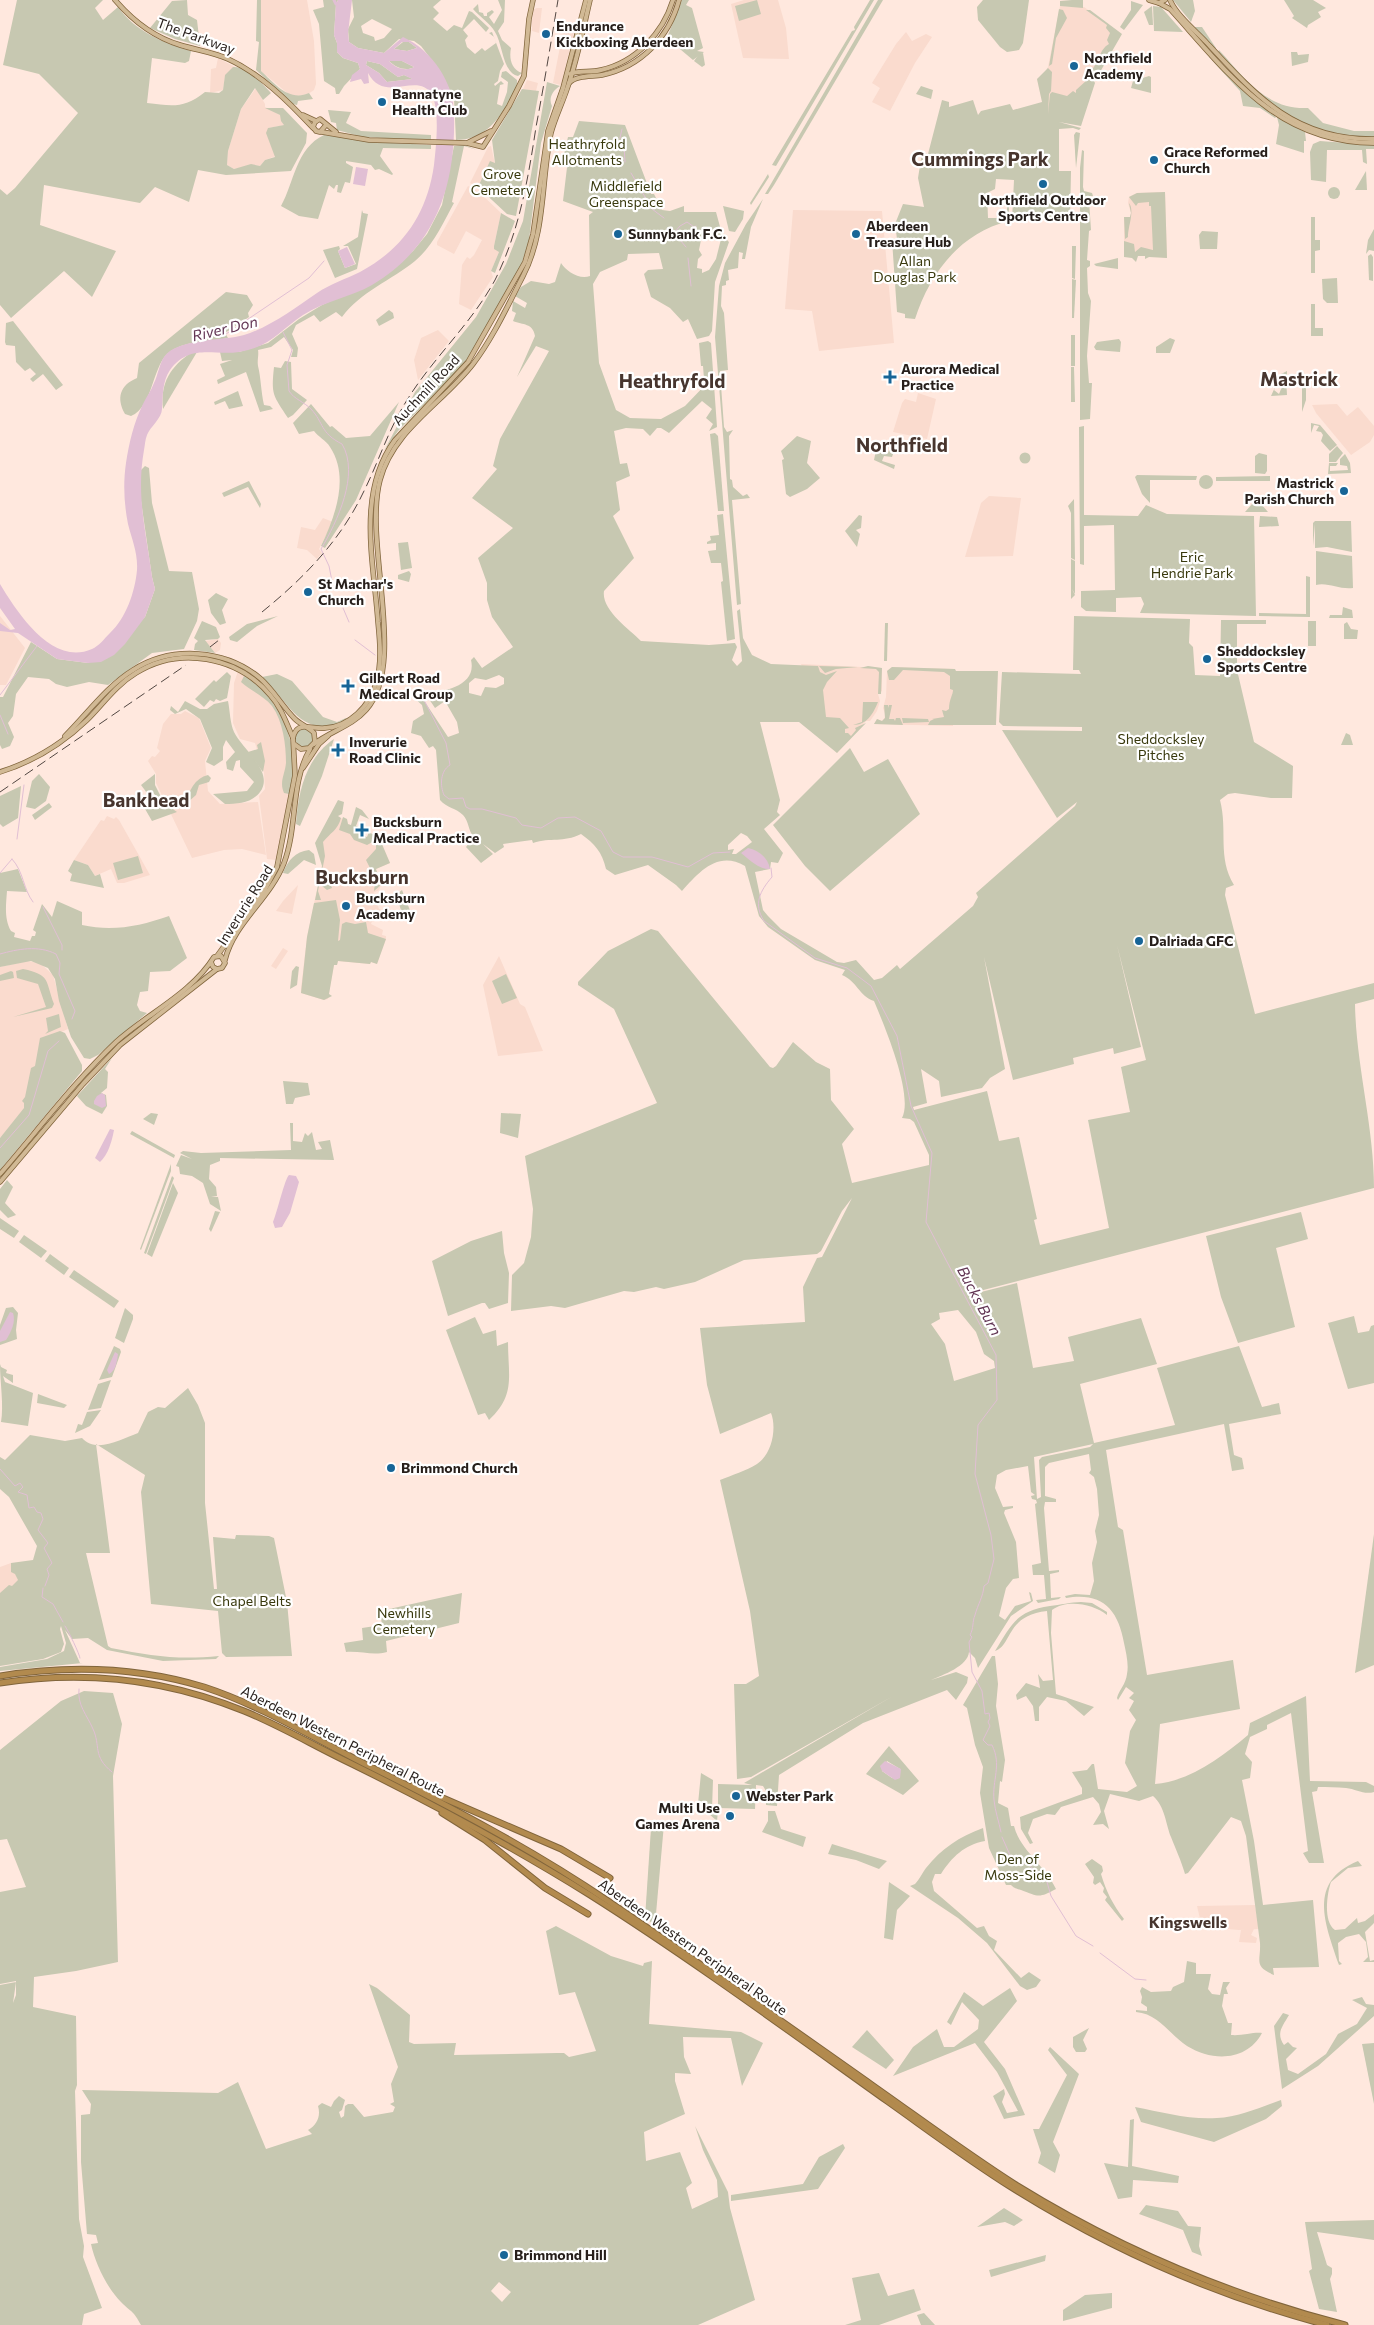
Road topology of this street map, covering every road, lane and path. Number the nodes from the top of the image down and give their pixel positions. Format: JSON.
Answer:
{"nodes":[{"id":1,"x":116,"y":0,"type":"edge"},
{"id":2,"x":533,"y":0,"type":"edge"},
{"id":3,"x":586,"y":0,"type":"edge"},
{"id":4,"x":590,"y":0,"type":"edge"},
{"id":5,"x":673,"y":0,"type":"edge"},
{"id":6,"x":679,"y":0,"type":"edge"},
{"id":7,"x":1149,"y":0,"type":"edge"},
{"id":8,"x":1165,"y":0,"type":"edge"},
{"id":9,"x":1170,"y":0,"type":"edge"},
{"id":10,"x":1159,"y":3,"type":"junction"},
{"id":11,"x":574,"y":62,"type":"junction"},
{"id":12,"x":578,"y":72,"type":"junction"},
{"id":13,"x":572,"y":73,"type":"junction"},
{"id":14,"x":566,"y":85,"type":"junction"},
{"id":15,"x":295,"y":110,"type":"junction"},
{"id":16,"x":316,"y":121,"type":"junction"},
{"id":17,"x":326,"y":125,"type":"junction"},
{"id":18,"x":314,"y":128,"type":"junction"},
{"id":19,"x":492,"y":131,"type":"junction"},
{"id":20,"x":322,"y":132,"type":"junction"},
{"id":21,"x":337,"y":133,"type":"junction"},
{"id":22,"x":479,"y":139,"type":"junction"},
{"id":23,"x":1374,"y":139,"type":"edge"},
{"id":24,"x":486,"y":141,"type":"junction"},
{"id":25,"x":465,"y":143,"type":"junction"},
{"id":26,"x":1374,"y":143,"type":"edge"},
{"id":27,"x":477,"y":145,"type":"junction"},
{"id":28,"x":308,"y":728,"type":"junction"},
{"id":29,"x":340,"y":729,"type":"junction"},
{"id":30,"x":293,"y":740,"type":"junction"},
{"id":31,"x":57,"y":743,"type":"junction"},
{"id":32,"x":312,"y":745,"type":"junction"},
{"id":33,"x":0,"y":772,"type":"edge"},
{"id":34,"x":299,"y":780,"type":"junction"},
{"id":35,"x":217,"y":956,"type":"junction"},
{"id":36,"x":224,"y":961,"type":"junction"},
{"id":37,"x":211,"y":962,"type":"junction"},
{"id":38,"x":217,"y":969,"type":"junction"},
{"id":39,"x":119,"y":1043,"type":"junction"},
{"id":40,"x":0,"y":1174,"type":"edge"},
{"id":41,"x":0,"y":1182,"type":"edge"},
{"id":42,"x":0,"y":1674,"type":"edge"},
{"id":43,"x":0,"y":1685,"type":"edge"},
{"id":44,"x":377,"y":1773,"type":"junction"},
{"id":45,"x":610,"y":1878,"type":"dead end"},
{"id":46,"x":606,"y":1903,"type":"junction"},
{"id":47,"x":588,"y":1914,"type":"dead end"},
{"id":48,"x":1327,"y":2325,"type":"edge"},
{"id":49,"x":1344,"y":2325,"type":"edge"}],
"edges":[{"from":1,"to":15,"type":"main road","name":"The Parkway"},
{"from":2,"to":19,"type":"main road"},
{"from":3,"to":14,"type":"main road","name":"Auchmill Road"},
{"from":4,"to":11,"type":"main road","name":"Auchmill Road"},
{"from":5,"to":12,"type":"main road"},
{"from":6,"to":14,"type":"main road"},
{"from":7,"to":10,"type":"main road"},
{"from":8,"to":10,"type":"main road"},
{"from":9,"to":23,"type":"main road"},
{"from":10,"to":26,"type":"main road"},
{"from":11,"to":12,"type":"main road"},
{"from":11,"to":13,"type":"main road","name":"Auchmill Road"},
{"from":12,"to":13,"type":"main road"},
{"from":13,"to":14,"type":"main road","name":"Auchmill Road"},
{"from":14,"to":28,"type":"main road","name":"Auchmill Road"},
{"from":14,"to":29,"type":"main road","name":"Auchmill Road"},
{"from":15,"to":16,"type":"main road"},
{"from":15,"to":18,"type":"main road"},
{"from":16,"to":17,"type":"main road"},
{"from":16,"to":18,"type":"main road"},
{"from":17,"to":20,"type":"main road"},
{"from":17,"to":21,"type":"main road"},
{"from":18,"to":20,"type":"main road"},
{"from":19,"to":22,"type":"main road"},
{"from":19,"to":24,"type":"main road"},
{"from":20,"to":21,"type":"main road"},
{"from":21,"to":25,"type":"main road"},
{"from":22,"to":24,"type":"main road"},
{"from":22,"to":25,"type":"main road"},
{"from":22,"to":27,"type":"main road"},
{"from":24,"to":27,"type":"main road"},
{"from":25,"to":27,"type":"main road"},
{"from":28,"to":30,"type":"main road"},
{"from":28,"to":31,"type":"main road"},
{"from":28,"to":32,"type":"main road"},
{"from":29,"to":32,"type":"main road","name":"Auchmill Road"},
{"from":29,"to":34,"type":"main road"},
{"from":30,"to":31,"type":"main road"},
{"from":30,"to":32,"type":"main road"},
{"from":30,"to":35,"type":"main road","name":"Inverurie Road"},
{"from":31,"to":33,"type":"main road"},
{"from":32,"to":34,"type":"main road","name":"Inverurie Road"},
{"from":34,"to":36,"type":"main road","name":"Inverurie Road"},
{"from":35,"to":36,"type":"main road"},
{"from":35,"to":37,"type":"main road"},
{"from":36,"to":38,"type":"main road"},
{"from":37,"to":38,"type":"main road"},
{"from":37,"to":39,"type":"main road"},
{"from":38,"to":39,"type":"main road"},
{"from":39,"to":40,"type":"main road"},
{"from":39,"to":41,"type":"main road"},
{"from":42,"to":44,"type":"highway","name":"Aberdeen Western Peripheral Route"},
{"from":43,"to":44,"type":"highway","name":"Aberdeen Western Peripheral Route"},
{"from":44,"to":45,"type":"highway"},
{"from":44,"to":46,"type":"highway","name":"Aberdeen Western Peripheral Route"},
{"from":44,"to":47,"type":"highway"},
{"from":46,"to":48,"type":"highway","name":"Aberdeen Western Peripheral Route"},
{"from":46,"to":49,"type":"highway","name":"Aberdeen Western Peripheral Route"}]}
